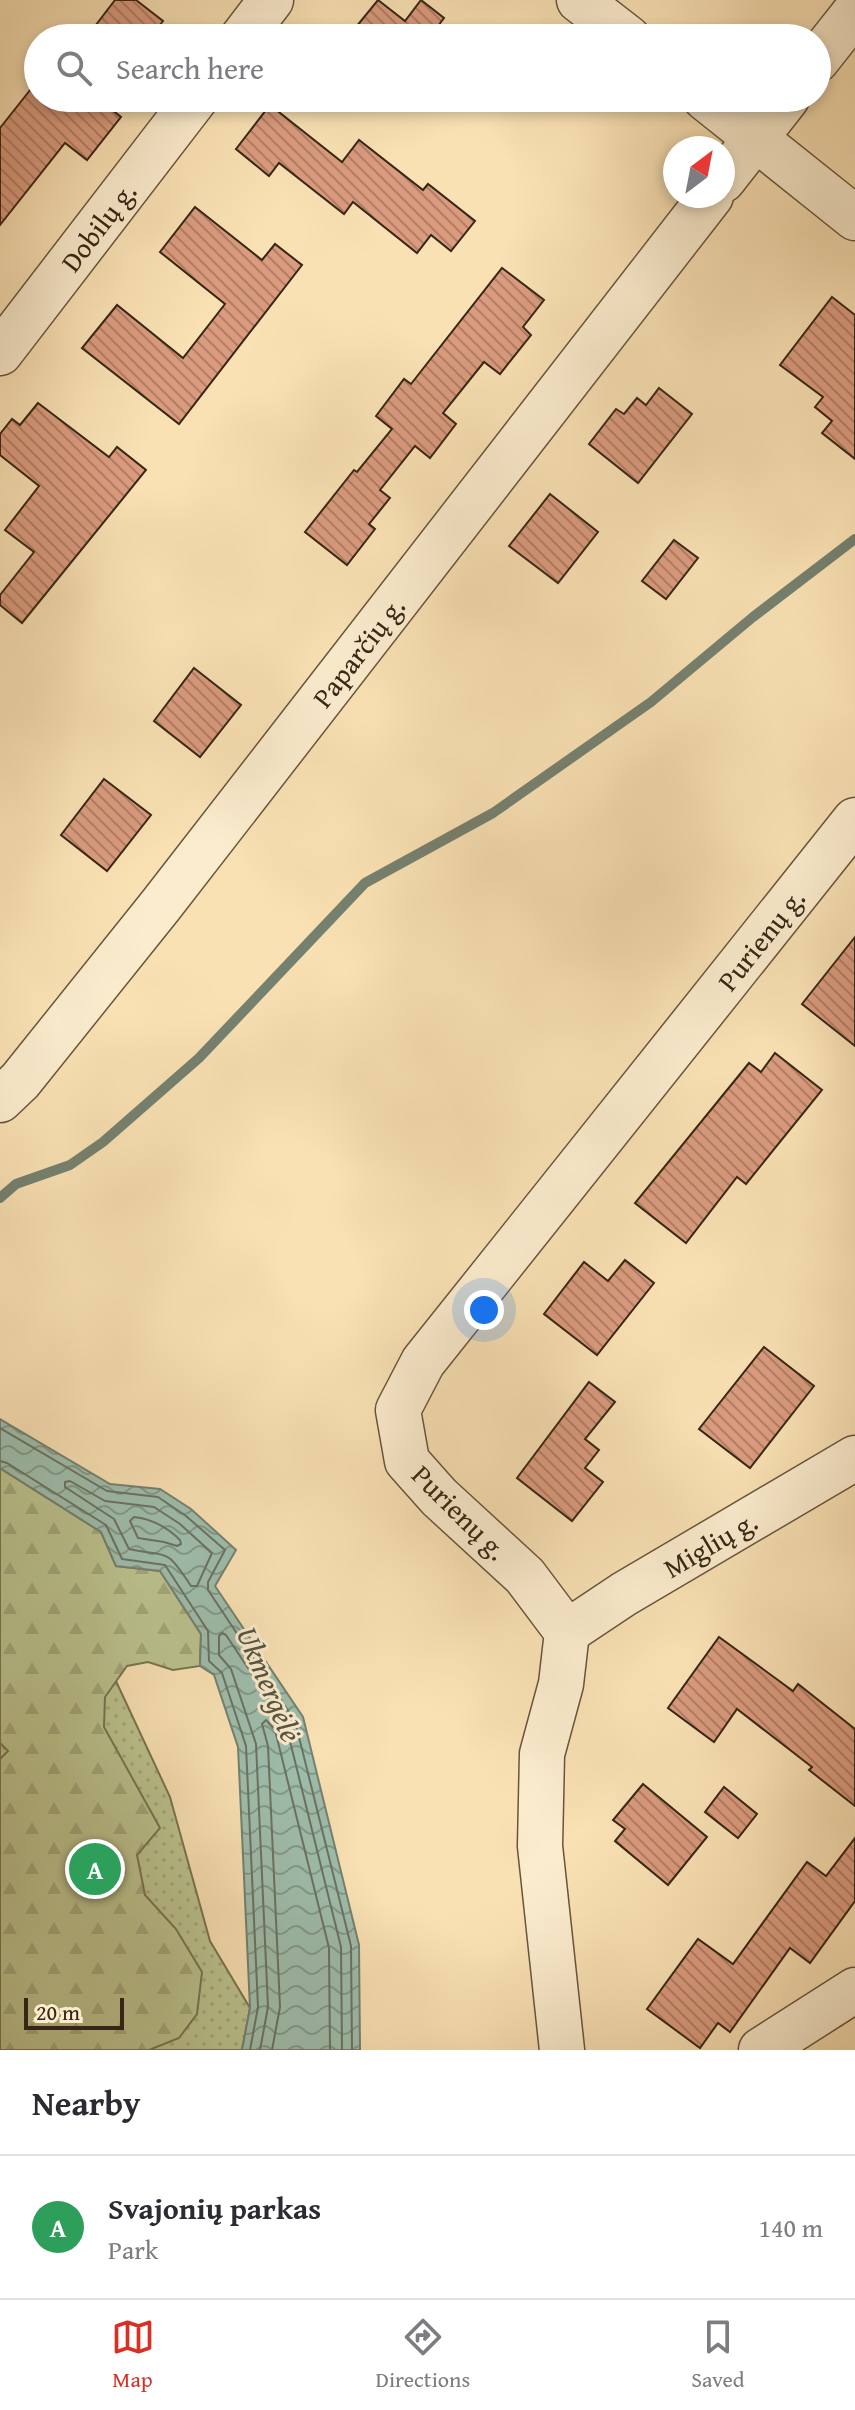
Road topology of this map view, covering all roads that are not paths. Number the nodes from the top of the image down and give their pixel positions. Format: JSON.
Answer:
{"nodes":[{"id":1,"x":271,"y":0,"type":"edge"},
{"id":2,"x":579,"y":0,"type":"edge"},
{"id":3,"x":855,"y":12,"type":"edge"},
{"id":4,"x":253,"y":24,"type":"edge"},
{"id":5,"x":610,"y":24,"type":"edge"},
{"id":6,"x":831,"y":42,"type":"edge"},
{"id":7,"x":185,"y":112,"type":"edge"},
{"id":8,"x":723,"y":112,"type":"edge"},
{"id":9,"x":776,"y":112,"type":"edge"},
{"id":10,"x":756,"y":138,"type":"junction"},
{"id":11,"x":735,"y":165,"type":"edge"},
{"id":12,"x":702,"y":208,"type":"edge"},
{"id":13,"x":855,"y":218,"type":"edge"},
{"id":14,"x":0,"y":353,"type":"edge"},
{"id":15,"x":855,"y":820,"type":"edge"},
{"id":16,"x":0,"y":1100,"type":"edge"},
{"id":17,"x":855,"y":1458,"type":"edge"},
{"id":18,"x":567,"y":1632,"type":"junction"},
{"id":19,"x":855,"y":1990,"type":"edge"},
{"id":20,"x":562,"y":2050,"type":"edge"},
{"id":21,"x":761,"y":2050,"type":"edge"}],
"edges":[{"from":1,"to":4,"type":"street"},
{"from":2,"to":5,"type":"street"},
{"from":3,"to":6,"type":"street"},
{"from":7,"to":14,"type":"street","name":"Dobilų g."},
{"from":8,"to":10,"type":"street"},
{"from":9,"to":10,"type":"street"},
{"from":10,"to":11,"type":"street"},
{"from":10,"to":13,"type":"street"},
{"from":12,"to":16,"type":"street","name":"Paparčių g."},
{"from":15,"to":18,"type":"street","name":"Purienų g."},
{"from":17,"to":18,"type":"street","name":"Miglių g."},
{"from":18,"to":20,"type":"street"},
{"from":19,"to":21,"type":"street"}]}
